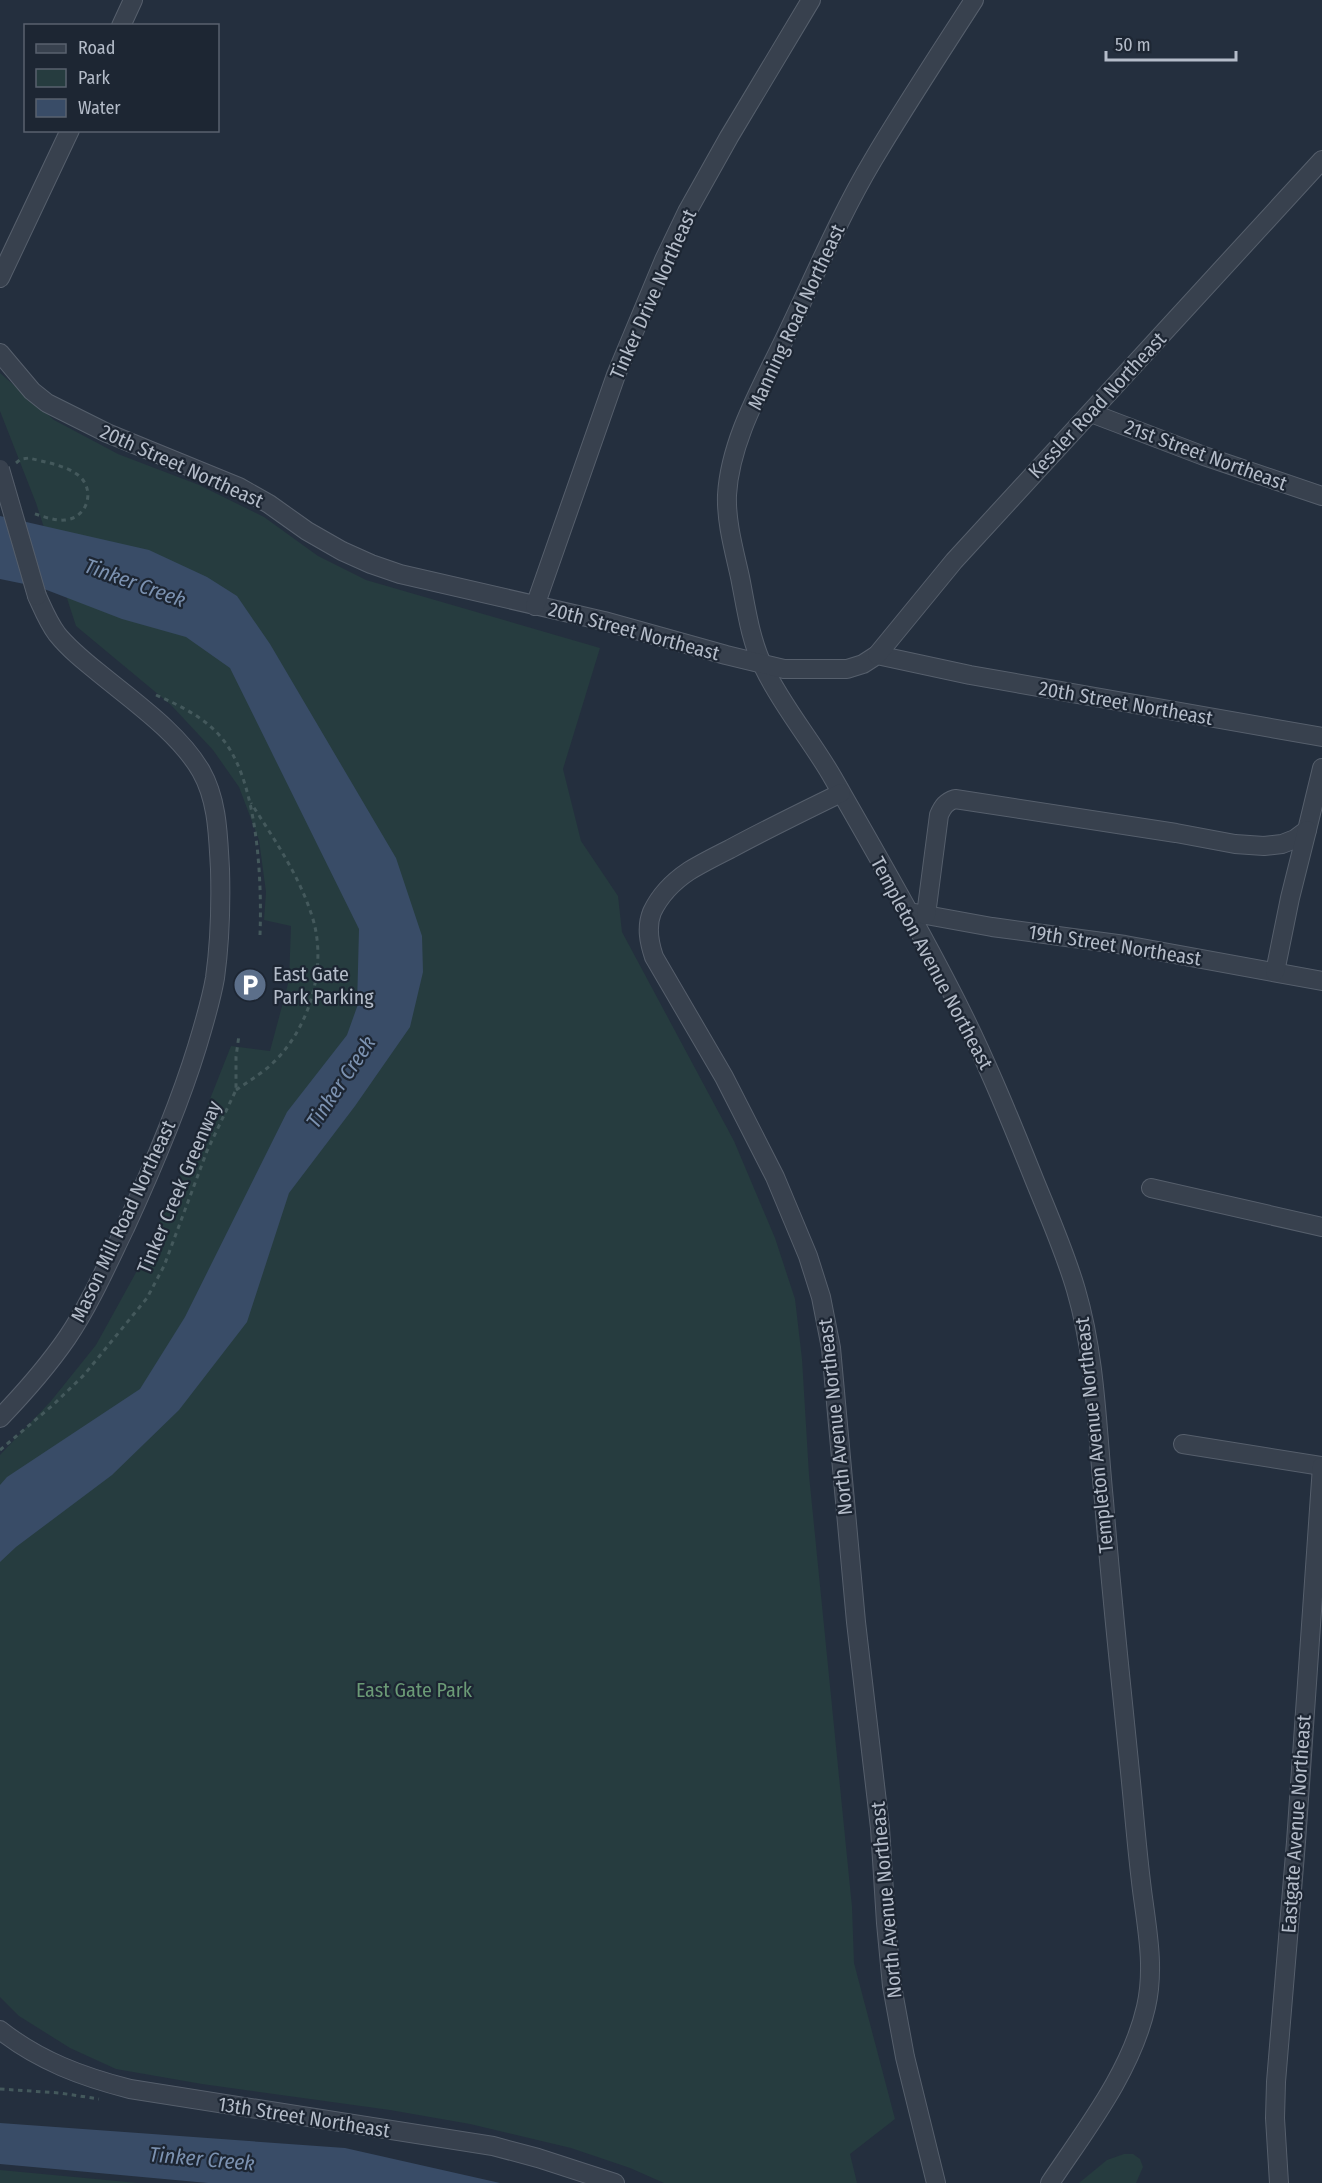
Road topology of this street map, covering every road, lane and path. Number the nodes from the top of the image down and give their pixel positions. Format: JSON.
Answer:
{"nodes":[{"id":1,"x":133,"y":0,"type":"edge"},
{"id":2,"x":811,"y":0,"type":"edge"},
{"id":3,"x":974,"y":0,"type":"edge"},
{"id":4,"x":122,"y":24,"type":"edge"},
{"id":5,"x":69,"y":132,"type":"edge"},
{"id":6,"x":1322,"y":160,"type":"edge"},
{"id":7,"x":0,"y":278,"type":"edge"},
{"id":8,"x":0,"y":353,"type":"edge"},
{"id":9,"x":1091,"y":413,"type":"junction"},
{"id":10,"x":7,"y":469,"type":"edge"},
{"id":11,"x":1322,"y":496,"type":"edge"},
{"id":12,"x":30,"y":513,"type":"dead end"},
{"id":13,"x":535,"y":606,"type":"junction"},
{"id":14,"x":877,"y":655,"type":"junction"},
{"id":15,"x":761,"y":663,"type":"junction"},
{"id":16,"x":1322,"y":737,"type":"edge"},
{"id":17,"x":1322,"y":768,"type":"edge"},
{"id":18,"x":841,"y":793,"type":"junction"},
{"id":19,"x":249,"y":800,"type":"dead end"},
{"id":20,"x":1307,"y":830,"type":"junction"},
{"id":21,"x":907,"y":912,"type":"junction"},
{"id":22,"x":926,"y":915,"type":"junction"},
{"id":23,"x":1275,"y":972,"type":"junction"},
{"id":24,"x":1322,"y":981,"type":"edge"},
{"id":25,"x":239,"y":1035,"type":"dead end"},
{"id":26,"x":236,"y":1090,"type":"junction"},
{"id":27,"x":1151,"y":1188,"type":"dead end"},
{"id":28,"x":1322,"y":1227,"type":"edge"},
{"id":29,"x":0,"y":1418,"type":"edge"},
{"id":30,"x":1183,"y":1444,"type":"dead end"},
{"id":31,"x":0,"y":1450,"type":"edge"},
{"id":32,"x":1322,"y":1466,"type":"edge"},
{"id":33,"x":1313,"y":1708,"type":"edge"},
{"id":34,"x":0,"y":2030,"type":"edge"},
{"id":35,"x":0,"y":2089,"type":"edge"},
{"id":36,"x":130,"y":2089,"type":"junction"},
{"id":37,"x":615,"y":2183,"type":"edge"},
{"id":38,"x":936,"y":2183,"type":"edge"},
{"id":39,"x":1050,"y":2183,"type":"edge"},
{"id":40,"x":1279,"y":2183,"type":"edge"}],
"edges":[{"from":1,"to":4,"type":"street"},
{"from":2,"to":13,"type":"street","name":"Tinker Drive Northeast"},
{"from":3,"to":15,"type":"street","name":"Manning Road Northeast"},
{"from":5,"to":7,"type":"street"},
{"from":6,"to":9,"type":"street","name":"Kessler Road Northeast"},
{"from":8,"to":13,"type":"street","name":"20th Street Northeast"},
{"from":9,"to":11,"type":"street","name":"21st Street Northeast"},
{"from":9,"to":14,"type":"street","name":"Kessler Road Northeast"},
{"from":10,"to":12,"type":"path"},
{"from":10,"to":29,"type":"street","name":"Mason Mill Road Northeast","bridge":true},
{"from":13,"to":15,"type":"street","name":"20th Street Northeast"},
{"from":14,"to":15,"type":"street","name":"20th Street Northeast"},
{"from":14,"to":16,"type":"street","name":"20th Street Northeast"},
{"from":15,"to":18,"type":"street","name":"Templeton Avenue Northeast"},
{"from":17,"to":20,"type":"street"},
{"from":18,"to":21,"type":"street","name":"Templeton Avenue Northeast"},
{"from":18,"to":38,"type":"street","name":"North Avenue Northeast"},
{"from":19,"to":26,"type":"path","name":"Tinker Creek Greenway"},
{"from":20,"to":22,"type":"street"},
{"from":20,"to":23,"type":"street"},
{"from":21,"to":22,"type":"street","name":"19th Street Northeast"},
{"from":21,"to":39,"type":"street","name":"Templeton Avenue Northeast"},
{"from":22,"to":23,"type":"street","name":"19th Street Northeast"},
{"from":23,"to":24,"type":"street","name":"19th Street Northeast"},
{"from":25,"to":26,"type":"path","name":"Tinker Creek Greenway"},
{"from":26,"to":31,"type":"path","name":"Tinker Creek Greenway"},
{"from":27,"to":28,"type":"street"},
{"from":30,"to":32,"type":"street"},
{"from":32,"to":33,"type":"street","name":"Eastgate Avenue Northeast"},
{"from":33,"to":40,"type":"street","name":"Eastgate Avenue Northeast"},
{"from":34,"to":36,"type":"street","name":"13th Street Northeast"},
{"from":35,"to":36,"type":"path"},
{"from":36,"to":37,"type":"street","name":"13th Street Northeast"}]}
